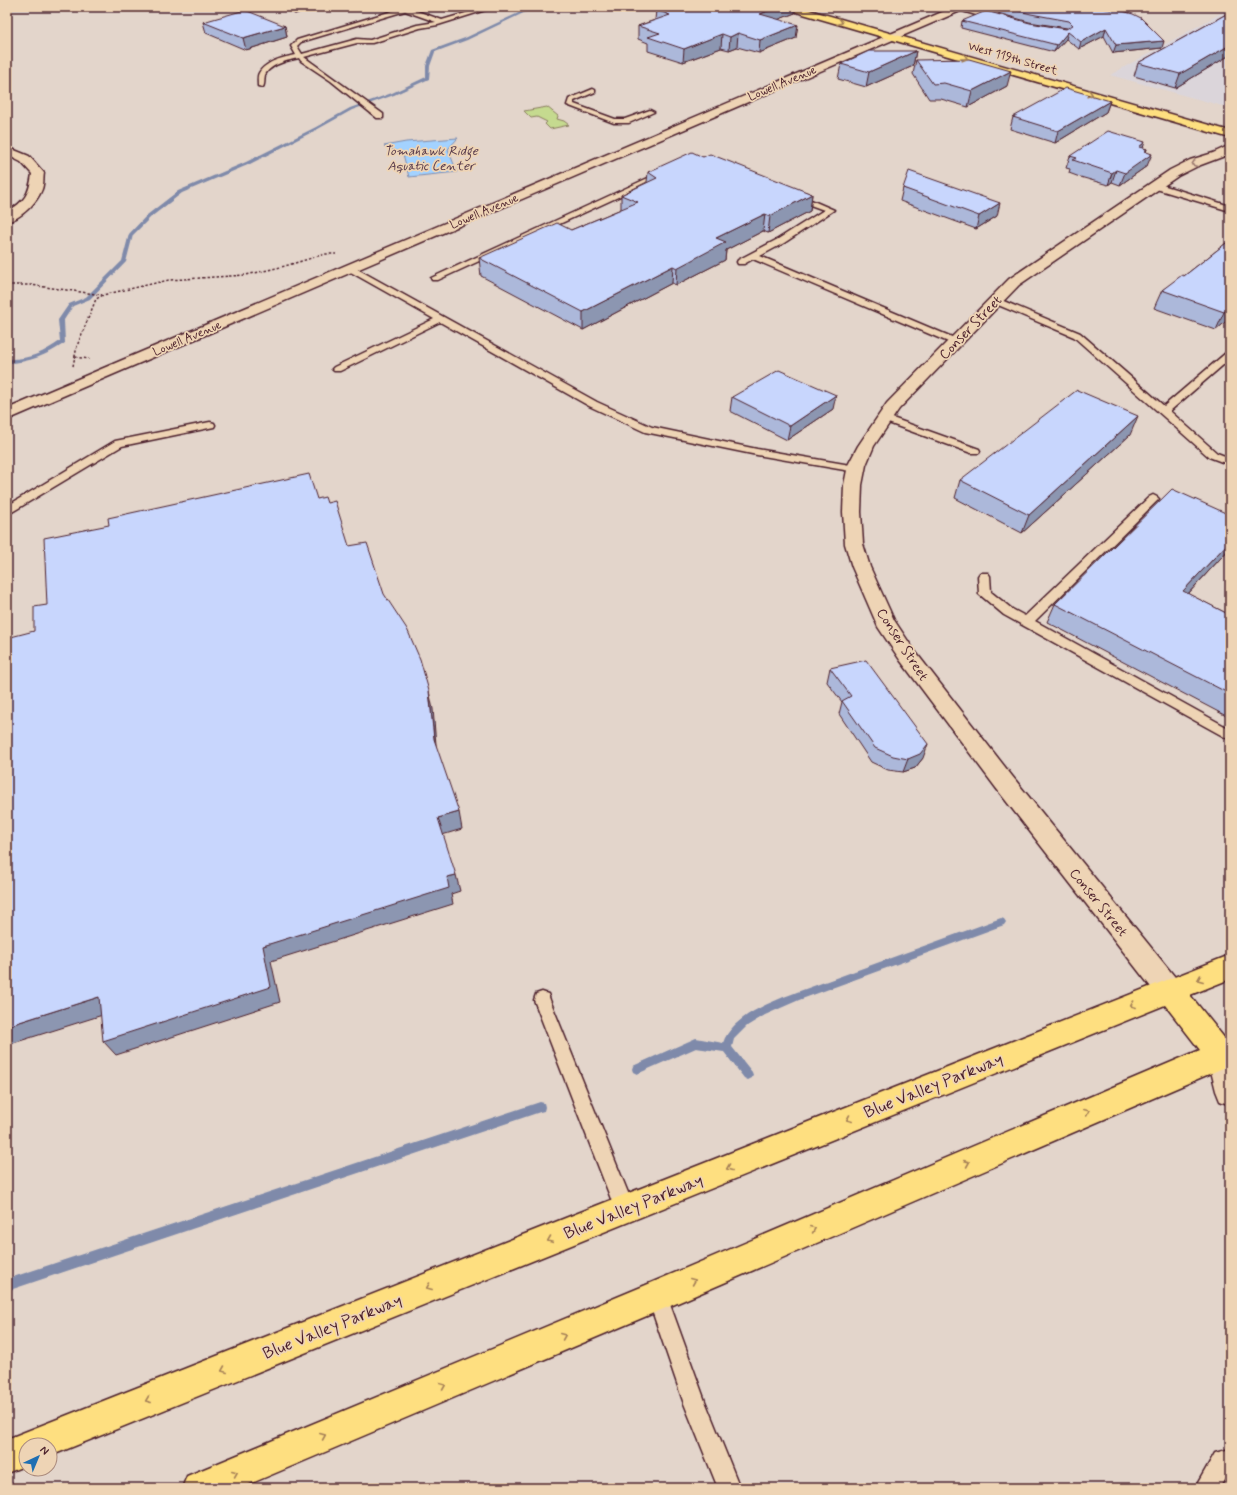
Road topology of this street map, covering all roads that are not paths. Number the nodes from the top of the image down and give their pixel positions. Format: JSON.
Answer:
{"nodes":[{"id":1,"x":308,"y":7,"type":"edge"},
{"id":2,"x":492,"y":7,"type":"edge"},
{"id":3,"x":789,"y":7,"type":"edge"},
{"id":4,"x":824,"y":7,"type":"edge"},
{"id":5,"x":960,"y":7,"type":"edge"},
{"id":6,"x":403,"y":8,"type":"edge"},
{"id":7,"x":431,"y":9,"type":"dead end"},
{"id":8,"x":295,"y":11,"type":"dead end"},
{"id":9,"x":418,"y":13,"type":"junction"},
{"id":10,"x":443,"y":22,"type":"junction"},
{"id":11,"x":880,"y":23,"type":"dead end"},
{"id":12,"x":1017,"y":24,"type":"edge"},
{"id":13,"x":898,"y":31,"type":"junction"},
{"id":14,"x":925,"y":35,"type":"dead end"},
{"id":15,"x":300,"y":56,"type":"junction"},
{"id":16,"x":261,"y":86,"type":"dead end"},
{"id":17,"x":593,"y":91,"type":"dead end"},
{"id":18,"x":650,"y":112,"type":"dead end"},
{"id":19,"x":380,"y":116,"type":"dead end"},
{"id":20,"x":1230,"y":135,"type":"edge"},
{"id":21,"x":1230,"y":149,"type":"edge"},
{"id":22,"x":7,"y":151,"type":"edge"},
{"id":23,"x":670,"y":171,"type":"edge"},
{"id":24,"x":1186,"y":181,"type":"dead end"},
{"id":25,"x":1156,"y":186,"type":"junction"},
{"id":26,"x":786,"y":192,"type":"edge"},
{"id":27,"x":1230,"y":209,"type":"edge"},
{"id":28,"x":7,"y":218,"type":"edge"},
{"id":29,"x":753,"y":256,"type":"junction"},
{"id":30,"x":741,"y":262,"type":"dead end"},
{"id":31,"x":350,"y":268,"type":"junction"},
{"id":32,"x":435,"y":278,"type":"dead end"},
{"id":33,"x":994,"y":300,"type":"junction"},
{"id":34,"x":440,"y":319,"type":"junction"},
{"id":35,"x":956,"y":342,"type":"junction"},
{"id":36,"x":1230,"y":354,"type":"edge"},
{"id":37,"x":337,"y":370,"type":"dead end"},
{"id":38,"x":1164,"y":411,"type":"junction"},
{"id":39,"x":7,"y":415,"type":"edge"},
{"id":40,"x":884,"y":418,"type":"junction"},
{"id":41,"x":210,"y":425,"type":"dead end"},
{"id":42,"x":975,"y":451,"type":"dead end"},
{"id":43,"x":1230,"y":462,"type":"edge"},
{"id":44,"x":856,"y":469,"type":"junction"},
{"id":45,"x":1153,"y":499,"type":"dead end"},
{"id":46,"x":7,"y":511,"type":"edge"},
{"id":47,"x":984,"y":576,"type":"dead end"},
{"id":48,"x":1027,"y":622,"type":"junction"},
{"id":49,"x":1230,"y":735,"type":"edge"},
{"id":50,"x":1230,"y":967,"type":"edge"},
{"id":51,"x":1170,"y":991,"type":"junction"},
{"id":52,"x":542,"y":1000,"type":"dead end"},
{"id":53,"x":1227,"y":1056,"type":"edge"},
{"id":54,"x":1230,"y":1091,"type":"edge"},
{"id":55,"x":625,"y":1210,"type":"junction"},
{"id":56,"x":658,"y":1296,"type":"junction"},
{"id":57,"x":55,"y":1437,"type":"edge"},
{"id":58,"x":18,"y":1451,"type":"edge"},
{"id":59,"x":7,"y":1456,"type":"edge"},
{"id":60,"x":1228,"y":1458,"type":"edge"},
{"id":61,"x":199,"y":1488,"type":"edge"},
{"id":62,"x":729,"y":1488,"type":"edge"},
{"id":63,"x":1206,"y":1488,"type":"edge"}],
"edges":[{"from":1,"to":8,"type":"lane"},
{"from":2,"to":10,"type":"lane"},
{"from":3,"to":13,"type":"main road","name":"West 119th Street","one_way":true},
{"from":4,"to":11,"type":"main road"},
{"from":5,"to":12,"type":"street"},
{"from":5,"to":13,"type":"street","name":"Lowell Avenue"},
{"from":6,"to":9,"type":"lane"},
{"from":6,"to":15,"type":"lane"},
{"from":7,"to":9,"type":"lane"},
{"from":9,"to":10,"type":"lane"},
{"from":10,"to":15,"type":"lane"},
{"from":13,"to":14,"type":"main road","name":"West 119th Street"},
{"from":13,"to":20,"type":"main road","name":"West 119th Street","one_way":true},
{"from":13,"to":31,"type":"street","name":"Lowell Avenue"},
{"from":15,"to":16,"type":"lane"},
{"from":15,"to":19,"type":"lane"},
{"from":17,"to":18,"type":"lane"},
{"from":21,"to":25,"type":"street","name":"Conser Street","one_way":true},
{"from":22,"to":28,"type":"street"},
{"from":23,"to":32,"type":"lane"},
{"from":24,"to":25,"type":"street","name":"Conser Street"},
{"from":25,"to":27,"type":"lane"},
{"from":25,"to":33,"type":"street","name":"Conser Street"},
{"from":26,"to":29,"type":"lane"},
{"from":29,"to":30,"type":"lane"},
{"from":29,"to":35,"type":"lane"},
{"from":31,"to":34,"type":"lane"},
{"from":31,"to":39,"type":"street","name":"Lowell Avenue"},
{"from":33,"to":35,"type":"street","name":"Conser Street"},
{"from":33,"to":38,"type":"lane"},
{"from":34,"to":37,"type":"lane"},
{"from":34,"to":44,"type":"lane"},
{"from":35,"to":40,"type":"street","name":"Conser Street"},
{"from":36,"to":38,"type":"lane"},
{"from":38,"to":43,"type":"lane"},
{"from":40,"to":42,"type":"lane"},
{"from":40,"to":44,"type":"street","name":"Conser Street"},
{"from":41,"to":46,"type":"lane"},
{"from":44,"to":51,"type":"street","name":"Conser Street"},
{"from":45,"to":48,"type":"lane"},
{"from":47,"to":48,"type":"lane"},
{"from":48,"to":49,"type":"lane"},
{"from":50,"to":51,"type":"main road","name":"Blue Valley Parkway","one_way":true},
{"from":51,"to":53,"type":"main road"},
{"from":51,"to":55,"type":"main road","name":"Blue Valley Parkway","one_way":true},
{"from":52,"to":55,"type":"lane"},
{"from":53,"to":54,"type":"street"},
{"from":56,"to":53,"type":"main road","one_way":true},
{"from":55,"to":57,"type":"main road","name":"Blue Valley Parkway","one_way":true},
{"from":61,"to":56,"type":"main road","one_way":true},
{"from":56,"to":62,"type":"lane"},
{"from":58,"to":59,"type":"main road"},
{"from":60,"to":63,"type":"lane"}]}
